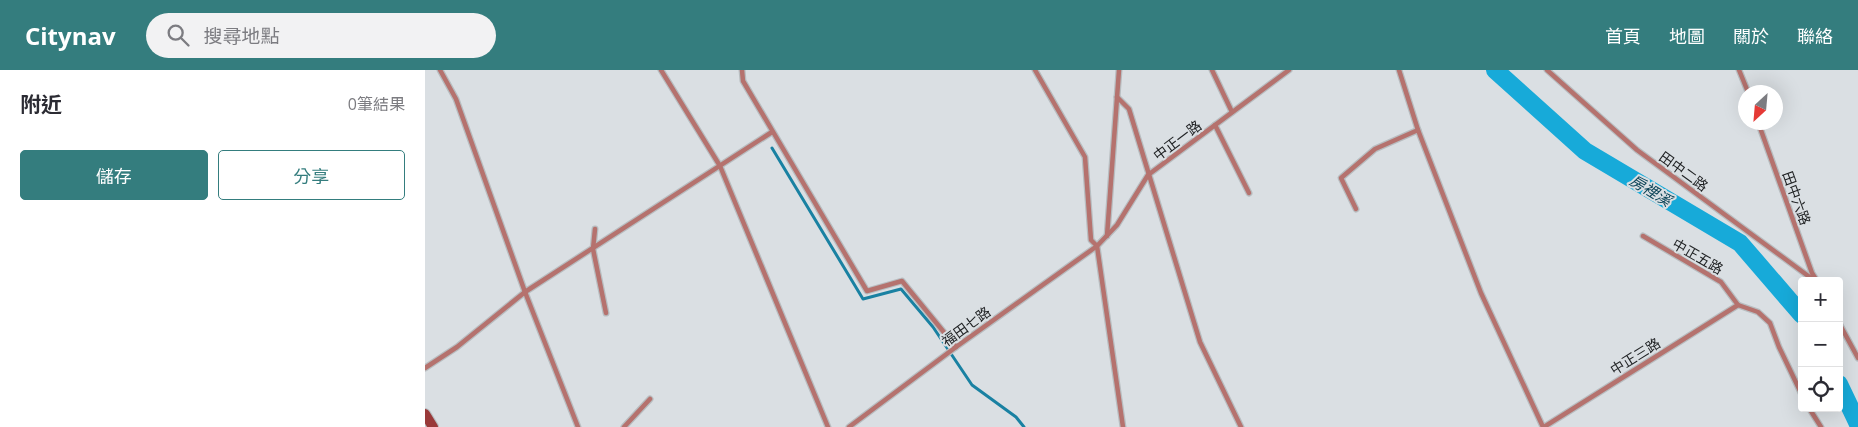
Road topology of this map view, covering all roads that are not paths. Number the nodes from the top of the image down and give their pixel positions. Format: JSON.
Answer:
{"nodes":[{"id":1,"x":440,"y":70,"type":"edge"},
{"id":2,"x":661,"y":70,"type":"edge"},
{"id":3,"x":742,"y":70,"type":"edge"},
{"id":4,"x":1035,"y":70,"type":"edge"},
{"id":5,"x":1119,"y":70,"type":"edge"},
{"id":6,"x":1212,"y":70,"type":"edge"},
{"id":7,"x":1289,"y":70,"type":"edge"},
{"id":8,"x":1399,"y":70,"type":"edge"},
{"id":9,"x":1547,"y":70,"type":"edge"},
{"id":10,"x":1739,"y":70,"type":"edge"},
{"id":11,"x":1744,"y":85,"type":"edge"},
{"id":12,"x":1117,"y":97,"type":"junction"},
{"id":13,"x":1232,"y":112,"type":"junction"},
{"id":14,"x":1215,"y":125,"type":"junction"},
{"id":15,"x":1418,"y":130,"type":"junction"},
{"id":16,"x":1761,"y":130,"type":"edge"},
{"id":17,"x":772,"y":132,"type":"junction"},
{"id":18,"x":720,"y":166,"type":"junction"},
{"id":19,"x":1149,"y":175,"type":"junction"},
{"id":20,"x":1249,"y":193,"type":"dead end"},
{"id":21,"x":1356,"y":209,"type":"dead end"},
{"id":22,"x":595,"y":229,"type":"dead end"},
{"id":23,"x":1643,"y":236,"type":"dead end"},
{"id":24,"x":1107,"y":237,"type":"junction"},
{"id":25,"x":1097,"y":246,"type":"junction"},
{"id":26,"x":593,"y":249,"type":"junction"},
{"id":27,"x":1811,"y":277,"type":"edge"},
{"id":28,"x":1814,"y":277,"type":"edge"},
{"id":29,"x":525,"y":292,"type":"junction"},
{"id":30,"x":1738,"y":305,"type":"junction"},
{"id":31,"x":606,"y":313,"type":"dead end"},
{"id":32,"x":1843,"y":330,"type":"edge"},
{"id":33,"x":956,"y":347,"type":"junction"},
{"id":34,"x":1858,"y":358,"type":"edge"},
{"id":35,"x":425,"y":368,"type":"edge"},
{"id":36,"x":1798,"y":387,"type":"edge"},
{"id":37,"x":651,"y":399,"type":"dead end"},
{"id":38,"x":1812,"y":412,"type":"edge"},
{"id":39,"x":425,"y":414,"type":"edge"},
{"id":40,"x":433,"y":427,"type":"edge"},
{"id":41,"x":578,"y":427,"type":"edge"},
{"id":42,"x":624,"y":427,"type":"edge"},
{"id":43,"x":828,"y":427,"type":"edge"},
{"id":44,"x":849,"y":427,"type":"edge"},
{"id":45,"x":1123,"y":427,"type":"edge"},
{"id":46,"x":1241,"y":427,"type":"edge"},
{"id":47,"x":1543,"y":427,"type":"edge"},
{"id":48,"x":1821,"y":427,"type":"edge"}],
"edges":[{"from":1,"to":29,"type":"lane"},
{"from":2,"to":18,"type":"lane"},
{"from":3,"to":17,"type":"lane"},
{"from":4,"to":25,"type":"lane"},
{"from":5,"to":12,"type":"lane"},
{"from":6,"to":13,"type":"lane"},
{"from":7,"to":13,"type":"lane","name":"中正一路"},
{"from":8,"to":15,"type":"lane"},
{"from":9,"to":27,"type":"lane","name":"田中二路"},
{"from":10,"to":11,"type":"lane"},
{"from":12,"to":19,"type":"lane"},
{"from":12,"to":24,"type":"lane"},
{"from":13,"to":14,"type":"lane","name":"中正一路"},
{"from":14,"to":19,"type":"lane","name":"中正一路"},
{"from":14,"to":20,"type":"lane"},
{"from":15,"to":21,"type":"lane"},
{"from":15,"to":47,"type":"lane"},
{"from":16,"to":28,"type":"lane","name":"田中六路"},
{"from":17,"to":18,"type":"lane"},
{"from":17,"to":33,"type":"lane"},
{"from":18,"to":26,"type":"lane"},
{"from":18,"to":43,"type":"lane"},
{"from":19,"to":24,"type":"lane","name":"中正一路"},
{"from":19,"to":46,"type":"lane"},
{"from":22,"to":26,"type":"lane"},
{"from":23,"to":30,"type":"lane","name":"中正五路"},
{"from":24,"to":25,"type":"lane","name":"中正一路"},
{"from":25,"to":33,"type":"lane","name":"福田七路"},
{"from":25,"to":45,"type":"lane"},
{"from":26,"to":29,"type":"lane"},
{"from":26,"to":31,"type":"lane"},
{"from":29,"to":35,"type":"lane"},
{"from":29,"to":41,"type":"lane"},
{"from":30,"to":36,"type":"lane"},
{"from":30,"to":47,"type":"lane","name":"中正三路"},
{"from":32,"to":34,"type":"lane"},
{"from":33,"to":44,"type":"lane","name":"福田七路"},
{"from":37,"to":42,"type":"lane"},
{"from":38,"to":48,"type":"lane"},
{"from":39,"to":40,"type":"main road"}]}
